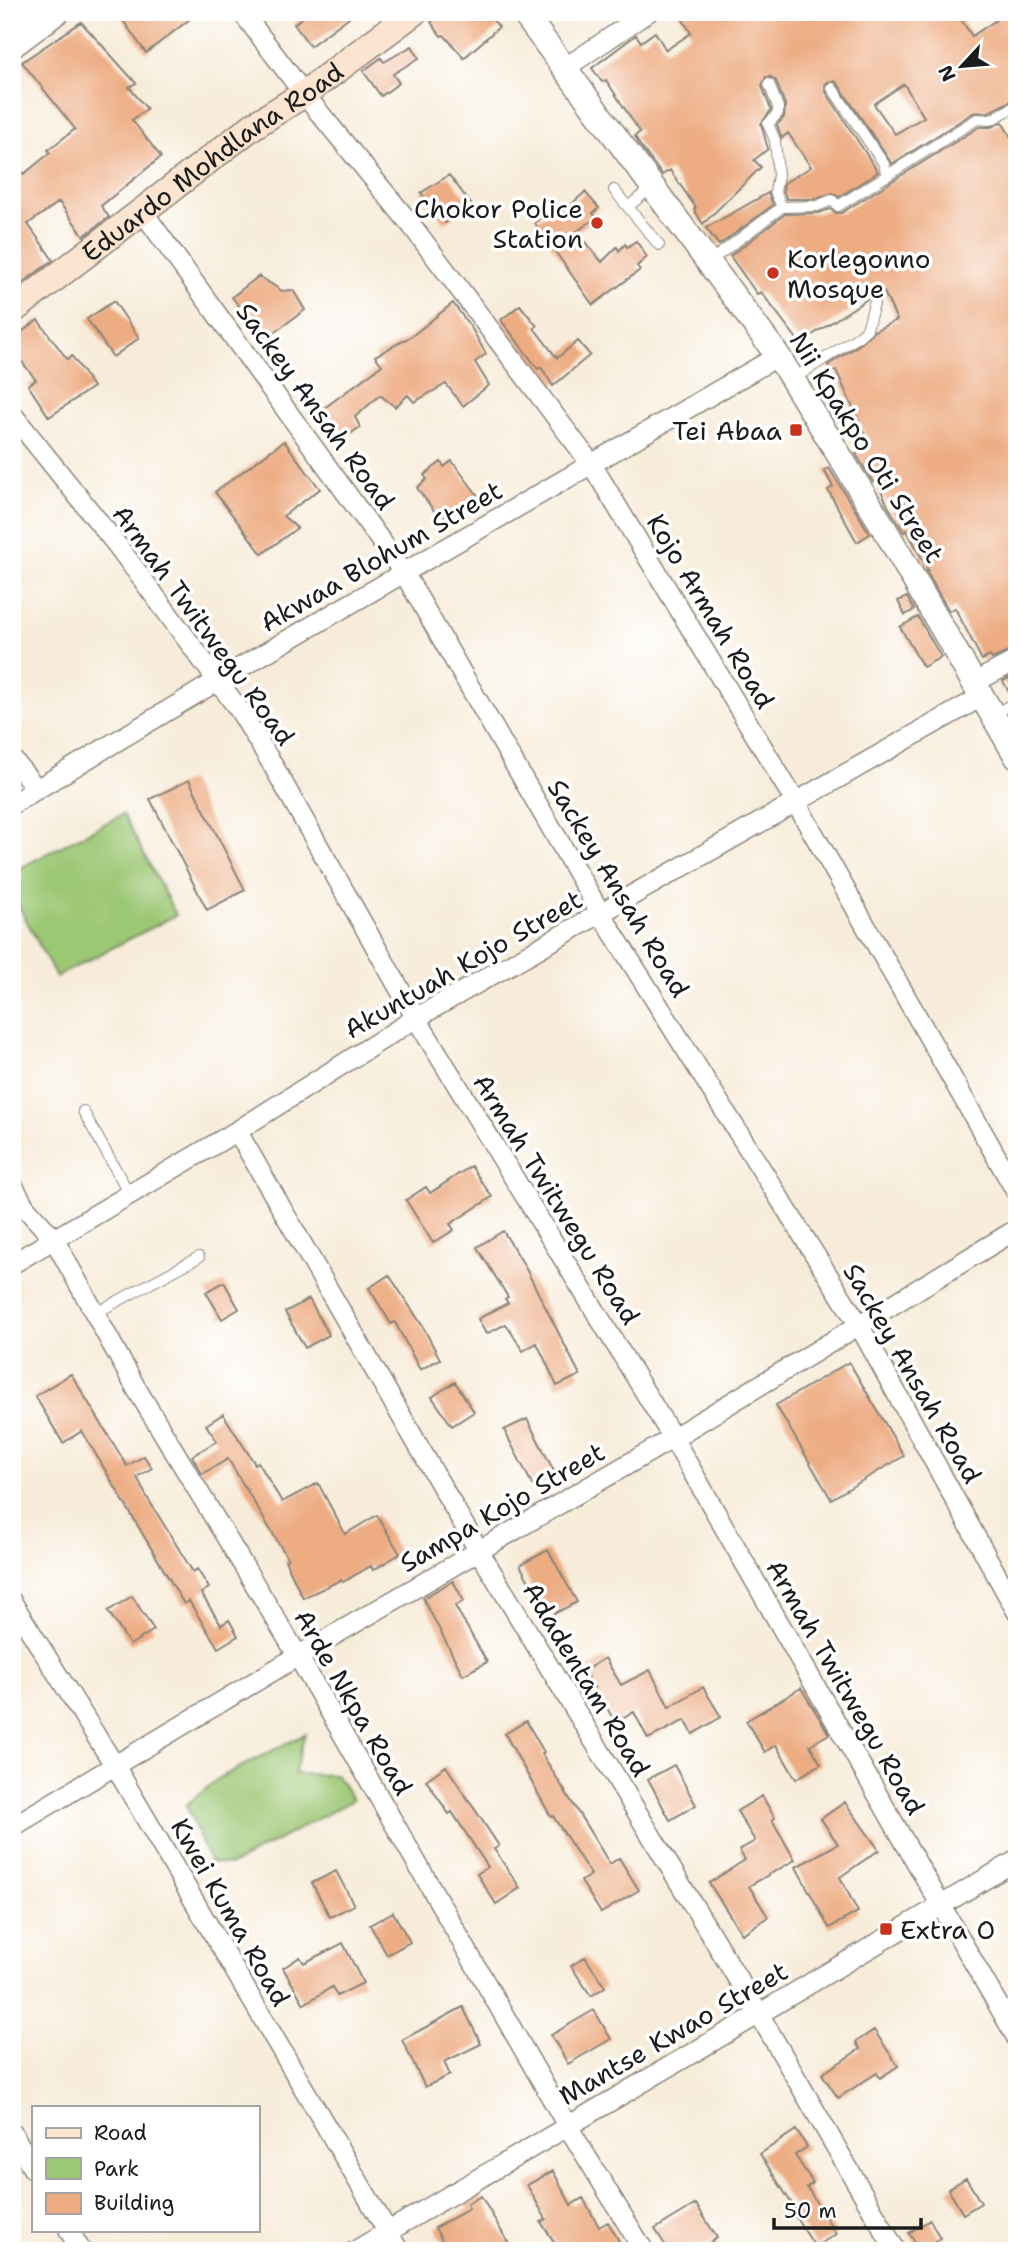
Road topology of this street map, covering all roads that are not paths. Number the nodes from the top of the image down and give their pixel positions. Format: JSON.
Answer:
{"nodes":[{"id":1,"x":242,"y":12,"type":"edge"},
{"id":2,"x":414,"y":12,"type":"edge"},
{"id":3,"x":523,"y":12,"type":"edge"},
{"id":4,"x":648,"y":12,"type":"edge"},
{"id":5,"x":54,"y":17,"type":"edge"},
{"id":6,"x":12,"y":21,"type":"edge"},
{"id":7,"x":12,"y":49,"type":"edge"},
{"id":8,"x":565,"y":68,"type":"junction"},
{"id":9,"x":769,"y":84,"type":"dead end"},
{"id":10,"x":832,"y":88,"type":"dead end"},
{"id":11,"x":304,"y":94,"type":"junction"},
{"id":12,"x":1017,"y":105,"type":"edge"},
{"id":13,"x":887,"y":176,"type":"junction"},
{"id":14,"x":652,"y":187,"type":"junction"},
{"id":15,"x":614,"y":190,"type":"dead end"},
{"id":16,"x":628,"y":207,"type":"junction"},
{"id":17,"x":782,"y":207,"type":"junction"},
{"id":18,"x":143,"y":212,"type":"junction"},
{"id":19,"x":659,"y":245,"type":"dead end"},
{"id":20,"x":709,"y":263,"type":"junction"},
{"id":21,"x":874,"y":304,"type":"dead end"},
{"id":22,"x":12,"y":311,"type":"edge"},
{"id":23,"x":778,"y":356,"type":"junction"},
{"id":24,"x":793,"y":379,"type":"junction"},
{"id":25,"x":12,"y":414,"type":"edge"},
{"id":26,"x":592,"y":465,"type":"junction"},
{"id":27,"x":404,"y":573,"type":"junction"},
{"id":28,"x":1017,"y":660,"type":"edge"},
{"id":29,"x":217,"y":681,"type":"junction"},
{"id":30,"x":982,"y":699,"type":"junction"},
{"id":31,"x":1017,"y":701,"type":"edge"},
{"id":32,"x":1017,"y":757,"type":"edge"},
{"id":33,"x":12,"y":759,"type":"edge"},
{"id":34,"x":37,"y":789,"type":"junction"},
{"id":35,"x":794,"y":801,"type":"junction"},
{"id":36,"x":12,"y":804,"type":"edge"},
{"id":37,"x":601,"y":915,"type":"junction"},
{"id":38,"x":415,"y":1018,"type":"junction"},
{"id":39,"x":83,"y":1111,"type":"dead end"},
{"id":40,"x":237,"y":1131,"type":"junction"},
{"id":41,"x":12,"y":1184,"type":"edge"},
{"id":42,"x":1017,"y":1193,"type":"edge"},
{"id":43,"x":130,"y":1195,"type":"junction"},
{"id":44,"x":1017,"y":1229,"type":"edge"},
{"id":45,"x":54,"y":1239,"type":"junction"},
{"id":46,"x":199,"y":1257,"type":"dead end"},
{"id":47,"x":12,"y":1264,"type":"edge"},
{"id":48,"x":94,"y":1314,"type":"junction"},
{"id":49,"x":859,"y":1325,"type":"junction"},
{"id":50,"x":673,"y":1437,"type":"junction"},
{"id":51,"x":479,"y":1551,"type":"junction"},
{"id":52,"x":12,"y":1602,"type":"edge"},
{"id":53,"x":1017,"y":1612,"type":"edge"},
{"id":54,"x":298,"y":1656,"type":"junction"},
{"id":55,"x":115,"y":1766,"type":"junction"},
{"id":56,"x":12,"y":1827,"type":"edge"},
{"id":57,"x":1017,"y":1860,"type":"edge"},
{"id":58,"x":941,"y":1904,"type":"junction"},
{"id":59,"x":758,"y":2014,"type":"junction"},
{"id":60,"x":1017,"y":2038,"type":"edge"},
{"id":61,"x":567,"y":2125,"type":"junction"},
{"id":62,"x":12,"y":2132,"type":"edge"},
{"id":63,"x":32,"y":2167,"type":"edge"},
{"id":64,"x":387,"y":2231,"type":"junction"},
{"id":65,"x":70,"y":2232,"type":"edge"},
{"id":66,"x":81,"y":2251,"type":"edge"},
{"id":67,"x":355,"y":2251,"type":"edge"},
{"id":68,"x":399,"y":2251,"type":"edge"},
{"id":69,"x":644,"y":2251,"type":"edge"},
{"id":70,"x":895,"y":2251,"type":"edge"}],
"edges":[{"from":1,"to":11,"type":"street","name":"Kojo Armah Road"},
{"from":2,"to":11,"type":"main road","name":"Eduardo Mohdlana Road"},
{"from":3,"to":8,"type":"street","name":"Nii Kpakpo Oti Street"},
{"from":4,"to":8,"type":"street"},
{"from":5,"to":6,"type":"street"},
{"from":5,"to":7,"type":"street"},
{"from":8,"to":14,"type":"street","name":"Nii Kpakpo Oti Street"},
{"from":9,"to":17,"type":"lane"},
{"from":10,"to":13,"type":"lane"},
{"from":11,"to":18,"type":"main road","name":"Eduardo Mohdlana Road"},
{"from":11,"to":26,"type":"street","name":"Kojo Armah Road"},
{"from":12,"to":13,"type":"lane"},
{"from":13,"to":17,"type":"lane"},
{"from":14,"to":16,"type":"lane"},
{"from":14,"to":20,"type":"street","name":"Nii Kpakpo Oti Street"},
{"from":15,"to":16,"type":"lane"},
{"from":16,"to":19,"type":"lane"},
{"from":17,"to":20,"type":"lane"},
{"from":18,"to":22,"type":"main road","name":"Eduardo Mohdlana Road"},
{"from":18,"to":27,"type":"street","name":"Sackey Ansah Road"},
{"from":20,"to":23,"type":"street","name":"Nii Kpakpo Oti Street"},
{"from":21,"to":24,"type":"lane"},
{"from":23,"to":24,"type":"street","name":"Nii Kpakpo Oti Street"},
{"from":23,"to":26,"type":"street","name":"Akwaa Blohum Street"},
{"from":24,"to":30,"type":"street","name":"Nii Kpakpo Oti Street"},
{"from":25,"to":29,"type":"street","name":"Armah Twitwegu Road"},
{"from":26,"to":27,"type":"street","name":"Akwaa Blohum Street"},
{"from":26,"to":35,"type":"street","name":"Kojo Armah Road"},
{"from":27,"to":29,"type":"street","name":"Akwaa Blohum Street"},
{"from":27,"to":37,"type":"street","name":"Sackey Ansah Road"},
{"from":28,"to":30,"type":"street","name":"Akuntuah Kojo Street"},
{"from":29,"to":34,"type":"street","name":"Akwaa Blohum Street"},
{"from":29,"to":38,"type":"street","name":"Armah Twitwegu Road"},
{"from":30,"to":31,"type":"lane"},
{"from":30,"to":32,"type":"street","name":"Nii Kpakpo Oti Street"},
{"from":30,"to":35,"type":"street","name":"Akuntuah Kojo Street"},
{"from":33,"to":34,"type":"street"},
{"from":34,"to":36,"type":"street","name":"Akwaa Blohum Street"},
{"from":35,"to":37,"type":"street","name":"Akuntuah Kojo Street"},
{"from":35,"to":42,"type":"street","name":"Kojo Armah Road"},
{"from":37,"to":38,"type":"street","name":"Akuntuah Kojo Street"},
{"from":37,"to":49,"type":"street","name":"Sackey Ansah Road"},
{"from":38,"to":40,"type":"street","name":"Akuntuah Kojo Street"},
{"from":38,"to":50,"type":"street","name":"Armah Twitwegu Road"},
{"from":39,"to":43,"type":"lane"},
{"from":40,"to":43,"type":"street","name":"Akuntuah Kojo Street"},
{"from":40,"to":51,"type":"street","name":"Adadentam Road"},
{"from":41,"to":45,"type":"street","name":"Arde Nkpa Road"},
{"from":43,"to":45,"type":"street","name":"Akuntuah Kojo Street"},
{"from":44,"to":49,"type":"street","name":"Sampa Kojo Street"},
{"from":45,"to":47,"type":"street","name":"Akuntuah Kojo Street"},
{"from":45,"to":48,"type":"street","name":"Arde Nkpa Road"},
{"from":46,"to":48,"type":"lane"},
{"from":48,"to":54,"type":"street","name":"Arde Nkpa Road"},
{"from":49,"to":50,"type":"street","name":"Sampa Kojo Street"},
{"from":49,"to":53,"type":"street","name":"Sackey Ansah Road"},
{"from":50,"to":51,"type":"street","name":"Sampa Kojo Street"},
{"from":50,"to":58,"type":"street","name":"Armah Twitwegu Road"},
{"from":51,"to":54,"type":"street","name":"Sampa Kojo Street"},
{"from":51,"to":59,"type":"street","name":"Adadentam Road"},
{"from":52,"to":55,"type":"street","name":"Kwei Kuma Road"},
{"from":54,"to":55,"type":"street","name":"Sampa Kojo Street"},
{"from":54,"to":61,"type":"street","name":"Arde Nkpa Road"},
{"from":55,"to":56,"type":"street","name":"Sampa Kojo Street"},
{"from":55,"to":64,"type":"street","name":"Kwei Kuma Road"},
{"from":57,"to":58,"type":"street","name":"Mantse Kwao Street"},
{"from":58,"to":59,"type":"street","name":"Mantse Kwao Street"},
{"from":58,"to":60,"type":"street","name":"Armah Twitwegu Road"},
{"from":59,"to":61,"type":"street","name":"Mantse Kwao Street"},
{"from":59,"to":70,"type":"street","name":"Adadentam Road"},
{"from":61,"to":64,"type":"street","name":"Mantse Kwao Street"},
{"from":61,"to":69,"type":"street","name":"Arde Nkpa Road"},
{"from":62,"to":63,"type":"street"},
{"from":64,"to":67,"type":"street","name":"Mantse Kwao Street"},
{"from":64,"to":68,"type":"street","name":"Kwei Kuma Road"},
{"from":65,"to":66,"type":"street"}]}
